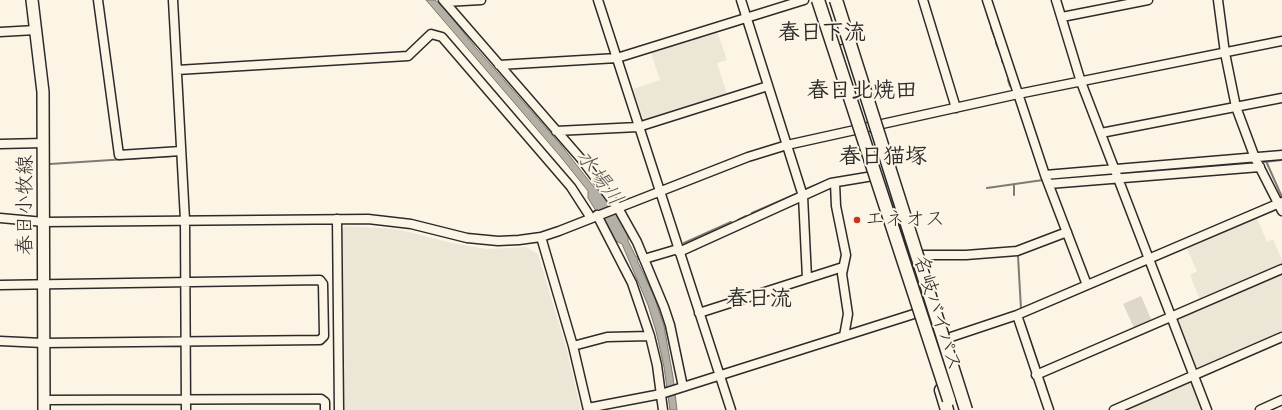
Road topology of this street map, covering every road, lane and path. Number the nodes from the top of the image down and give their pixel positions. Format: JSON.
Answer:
{"nodes":[{"id":1,"x":32,"y":0,"type":"edge"},
{"id":2,"x":98,"y":0,"type":"edge"},
{"id":3,"x":173,"y":0,"type":"edge"},
{"id":4,"x":481,"y":0,"type":"edge"},
{"id":5,"x":598,"y":0,"type":"edge"},
{"id":6,"x":741,"y":0,"type":"edge"},
{"id":7,"x":804,"y":0,"type":"edge"},
{"id":8,"x":816,"y":0,"type":"edge"},
{"id":9,"x":827,"y":0,"type":"edge"},
{"id":10,"x":836,"y":0,"type":"edge"},
{"id":11,"x":840,"y":0,"type":"edge"},
{"id":12,"x":922,"y":0,"type":"edge"},
{"id":13,"x":987,"y":0,"type":"edge"},
{"id":14,"x":1056,"y":0,"type":"edge"},
{"id":15,"x":1148,"y":0,"type":"edge"},
{"id":16,"x":1218,"y":0,"type":"edge"},
{"id":17,"x":444,"y":1,"type":"edge"},
{"id":18,"x":1111,"y":4,"type":"edge"},
{"id":19,"x":1062,"y":17,"type":"junction"},
{"id":20,"x":746,"y":18,"type":"junction"},
{"id":21,"x":36,"y":30,"type":"junction"},
{"id":22,"x":0,"y":32,"type":"edge"},
{"id":23,"x":1282,"y":41,"type":"edge"},
{"id":24,"x":1225,"y":53,"type":"junction"},
{"id":25,"x":617,"y":58,"type":"junction"},
{"id":26,"x":499,"y":65,"type":"junction"},
{"id":27,"x":177,"y":70,"type":"junction"},
{"id":28,"x":1081,"y":82,"type":"junction"},
{"id":29,"x":768,"y":86,"type":"junction"},
{"id":30,"x":1018,"y":94,"type":"junction"},
{"id":31,"x":1282,"y":98,"type":"edge"},
{"id":32,"x":1236,"y":107,"type":"junction"},
{"id":33,"x":956,"y":108,"type":"junction"},
{"id":34,"x":880,"y":125,"type":"junction"},
{"id":35,"x":638,"y":127,"type":"junction"},
{"id":36,"x":857,"y":129,"type":"junction"},
{"id":37,"x":556,"y":131,"type":"junction"},
{"id":38,"x":1101,"y":133,"type":"junction"},
{"id":39,"x":0,"y":144,"type":"edge"},
{"id":40,"x":44,"y":144,"type":"junction"},
{"id":41,"x":787,"y":145,"type":"junction"},
{"id":42,"x":181,"y":151,"type":"junction"},
{"id":43,"x":1282,"y":155,"type":"edge"},
{"id":44,"x":1255,"y":158,"type":"junction"},
{"id":45,"x":1260,"y":166,"type":"junction"},
{"id":46,"x":1115,"y":170,"type":"junction"},
{"id":47,"x":1045,"y":175,"type":"junction"},
{"id":48,"x":873,"y":176,"type":"junction"},
{"id":49,"x":1118,"y":178,"type":"junction"},
{"id":50,"x":835,"y":183,"type":"junction"},
{"id":51,"x":1049,"y":184,"type":"junction"},
{"id":52,"x":659,"y":191,"type":"junction"},
{"id":53,"x":803,"y":196,"type":"junction"},
{"id":54,"x":1281,"y":205,"type":"edge"},
{"id":55,"x":618,"y":208,"type":"junction"},
{"id":56,"x":594,"y":217,"type":"junction"},
{"id":57,"x":0,"y":218,"type":"edge"},
{"id":58,"x":337,"y":219,"type":"junction"},
{"id":59,"x":185,"y":220,"type":"junction"},
{"id":60,"x":44,"y":222,"type":"junction"},
{"id":61,"x":1067,"y":232,"type":"junction"},
{"id":62,"x":541,"y":236,"type":"junction"},
{"id":63,"x":679,"y":250,"type":"junction"},
{"id":64,"x":922,"y":255,"type":"junction"},
{"id":65,"x":1149,"y":258,"type":"junction"},
{"id":66,"x":644,"y":259,"type":"junction"},
{"id":67,"x":842,"y":267,"type":"junction"},
{"id":68,"x":1282,"y":269,"type":"edge"},
{"id":69,"x":807,"y":278,"type":"junction"},
{"id":70,"x":185,"y":282,"type":"junction"},
{"id":71,"x":43,"y":284,"type":"junction"},
{"id":72,"x":0,"y":285,"type":"edge"},
{"id":73,"x":1087,"y":285,"type":"junction"},
{"id":74,"x":699,"y":313,"type":"junction"},
{"id":75,"x":917,"y":313,"type":"junction"},
{"id":76,"x":1017,"y":315,"type":"junction"},
{"id":77,"x":1172,"y":316,"type":"junction"},
{"id":78,"x":650,"y":336,"type":"junction"},
{"id":79,"x":844,"y":336,"type":"junction"},
{"id":80,"x":1282,"y":337,"type":"edge"},
{"id":81,"x":948,"y":338,"type":"junction"},
{"id":82,"x":186,"y":341,"type":"junction"},
{"id":83,"x":0,"y":342,"type":"edge"},
{"id":84,"x":43,"y":343,"type":"junction"},
{"id":85,"x":573,"y":346,"type":"junction"},
{"id":86,"x":1036,"y":375,"type":"junction"},
{"id":87,"x":1194,"y":375,"type":"junction"},
{"id":88,"x":720,"y":376,"type":"junction"},
{"id":89,"x":942,"y":379,"type":"junction"},
{"id":90,"x":681,"y":388,"type":"junction"},
{"id":91,"x":663,"y":393,"type":"junction"},
{"id":92,"x":1282,"y":400,"type":"edge"},
{"id":93,"x":186,"y":401,"type":"junction"},
{"id":94,"x":44,"y":405,"type":"edge"},
{"id":95,"x":588,"y":409,"type":"edge"},
{"id":96,"x":186,"y":410,"type":"edge"},
{"id":97,"x":325,"y":410,"type":"edge"},
{"id":98,"x":339,"y":410,"type":"edge"},
{"id":99,"x":663,"y":410,"type":"edge"},
{"id":100,"x":731,"y":410,"type":"edge"},
{"id":101,"x":947,"y":410,"type":"edge"},
{"id":102,"x":952,"y":410,"type":"edge"},
{"id":103,"x":966,"y":410,"type":"edge"},
{"id":104,"x":971,"y":410,"type":"edge"},
{"id":105,"x":1048,"y":410,"type":"edge"},
{"id":106,"x":1114,"y":410,"type":"edge"},
{"id":107,"x":1207,"y":410,"type":"edge"},
{"id":108,"x":1260,"y":410,"type":"edge"}],
"edges":[{"from":1,"to":21,"type":"main road","name":"春日小牧線"},
{"from":2,"to":42,"type":"street"},
{"from":3,"to":27,"type":"street"},
{"from":4,"to":17,"type":"street"},
{"from":5,"to":25,"type":"street"},
{"from":6,"to":20,"type":"street"},
{"from":7,"to":20,"type":"street"},
{"from":8,"to":36,"type":"highway","name":"名岐バイパス"},
{"from":8,"to":89,"type":"highway","bridge":true},
{"from":9,"to":89,"type":"highway","bridge":true},
{"from":10,"to":103,"type":"highway","bridge":true},
{"from":11,"to":34,"type":"highway","name":"名岐バイパス"},
{"from":12,"to":33,"type":"street"},
{"from":13,"to":30,"type":"street"},
{"from":14,"to":19,"type":"street"},
{"from":15,"to":18,"type":"street"},
{"from":16,"to":24,"type":"street"},
{"from":17,"to":26,"type":"street"},
{"from":18,"to":19,"type":"street"},
{"from":19,"to":28,"type":"street"},
{"from":20,"to":25,"type":"street"},
{"from":20,"to":29,"type":"street"},
{"from":21,"to":22,"type":"street"},
{"from":21,"to":40,"type":"main road","name":"春日小牧線"},
{"from":23,"to":24,"type":"street"},
{"from":24,"to":28,"type":"street"},
{"from":24,"to":32,"type":"street"},
{"from":25,"to":26,"type":"street"},
{"from":25,"to":35,"type":"street"},
{"from":26,"to":37,"type":"street"},
{"from":27,"to":42,"type":"street"},
{"from":27,"to":56,"type":"street"},
{"from":28,"to":30,"type":"street"},
{"from":28,"to":38,"type":"street"},
{"from":29,"to":35,"type":"street"},
{"from":29,"to":41,"type":"street"},
{"from":30,"to":33,"type":"street"},
{"from":30,"to":47,"type":"street"},
{"from":31,"to":32,"type":"street"},
{"from":32,"to":38,"type":"street"},
{"from":32,"to":44,"type":"street"},
{"from":33,"to":34,"type":"street"},
{"from":34,"to":36,"type":"street"},
{"from":34,"to":64,"type":"highway","name":"名岐バイパス"},
{"from":35,"to":37,"type":"street"},
{"from":35,"to":52,"type":"street"},
{"from":36,"to":41,"type":"street"},
{"from":36,"to":48,"type":"highway","name":"名岐バイパス"},
{"from":37,"to":55,"type":"street"},
{"from":38,"to":46,"type":"street"},
{"from":39,"to":40,"type":"street"},
{"from":40,"to":60,"type":"main road","name":"春日小牧線"},
{"from":41,"to":52,"type":"street"},
{"from":41,"to":53,"type":"street"},
{"from":42,"to":59,"type":"street"},
{"from":43,"to":44,"type":"street"},
{"from":44,"to":45,"type":"street"},
{"from":44,"to":46,"type":"street"},
{"from":45,"to":49,"type":"street"},
{"from":45,"to":54,"type":"street"},
{"from":46,"to":47,"type":"street"},
{"from":46,"to":49,"type":"street"},
{"from":47,"to":51,"type":"street"},
{"from":48,"to":50,"type":"street"},
{"from":48,"to":75,"type":"highway","name":"名岐バイパス"},
{"from":49,"to":51,"type":"street"},
{"from":49,"to":65,"type":"street"},
{"from":50,"to":53,"type":"street"},
{"from":50,"to":67,"type":"street"},
{"from":51,"to":61,"type":"street"},
{"from":52,"to":55,"type":"street"},
{"from":52,"to":63,"type":"street"},
{"from":53,"to":63,"type":"street"},
{"from":53,"to":69,"type":"street"},
{"from":54,"to":65,"type":"street"},
{"from":55,"to":56,"type":"street"},
{"from":55,"to":66,"type":"street"},
{"from":56,"to":62,"type":"street"},
{"from":56,"to":78,"type":"street"},
{"from":57,"to":60,"type":"street"},
{"from":58,"to":59,"type":"street"},
{"from":58,"to":62,"type":"street"},
{"from":58,"to":98,"type":"street"},
{"from":59,"to":60,"type":"street"},
{"from":59,"to":70,"type":"street"},
{"from":60,"to":71,"type":"main road","name":"春日小牧線"},
{"from":61,"to":64,"type":"street"},
{"from":61,"to":73,"type":"street"},
{"from":62,"to":85,"type":"street"},
{"from":63,"to":66,"type":"street"},
{"from":63,"to":74,"type":"street"},
{"from":64,"to":81,"type":"highway","name":"名岐バイパス"},
{"from":65,"to":73,"type":"street"},
{"from":65,"to":77,"type":"street"},
{"from":66,"to":90,"type":"street"},
{"from":67,"to":69,"type":"street"},
{"from":67,"to":79,"type":"street"},
{"from":68,"to":77,"type":"street"},
{"from":69,"to":74,"type":"street"},
{"from":70,"to":71,"type":"street"},
{"from":70,"to":82,"type":"street"},
{"from":70,"to":82,"type":"street"},
{"from":71,"to":72,"type":"street"},
{"from":71,"to":84,"type":"main road","name":"春日小牧線"},
{"from":73,"to":76,"type":"street"},
{"from":74,"to":88,"type":"street"},
{"from":75,"to":79,"type":"street"},
{"from":75,"to":101,"type":"highway","name":"名岐バイパス"},
{"from":76,"to":81,"type":"street"},
{"from":76,"to":86,"type":"street"},
{"from":77,"to":86,"type":"street"},
{"from":77,"to":87,"type":"street"},
{"from":78,"to":85,"type":"street"},
{"from":78,"to":91,"type":"street"},
{"from":79,"to":88,"type":"street"},
{"from":80,"to":87,"type":"street"},
{"from":81,"to":104,"type":"highway","name":"名岐バイパス"},
{"from":82,"to":84,"type":"street"},
{"from":82,"to":93,"type":"street"},
{"from":83,"to":84,"type":"street"},
{"from":84,"to":94,"type":"main road","name":"春日小牧線"},
{"from":85,"to":95,"type":"street"},
{"from":86,"to":105,"type":"street"},
{"from":87,"to":106,"type":"street"},
{"from":87,"to":107,"type":"street"},
{"from":88,"to":90,"type":"street"},
{"from":88,"to":100,"type":"street"},
{"from":89,"to":102,"type":"highway","bridge":true},
{"from":90,"to":91,"type":"street"},
{"from":91,"to":95,"type":"street"},
{"from":91,"to":99,"type":"street"},
{"from":92,"to":108,"type":"street"},
{"from":93,"to":94,"type":"street"},
{"from":93,"to":96,"type":"street"},
{"from":93,"to":97,"type":"street"}]}
